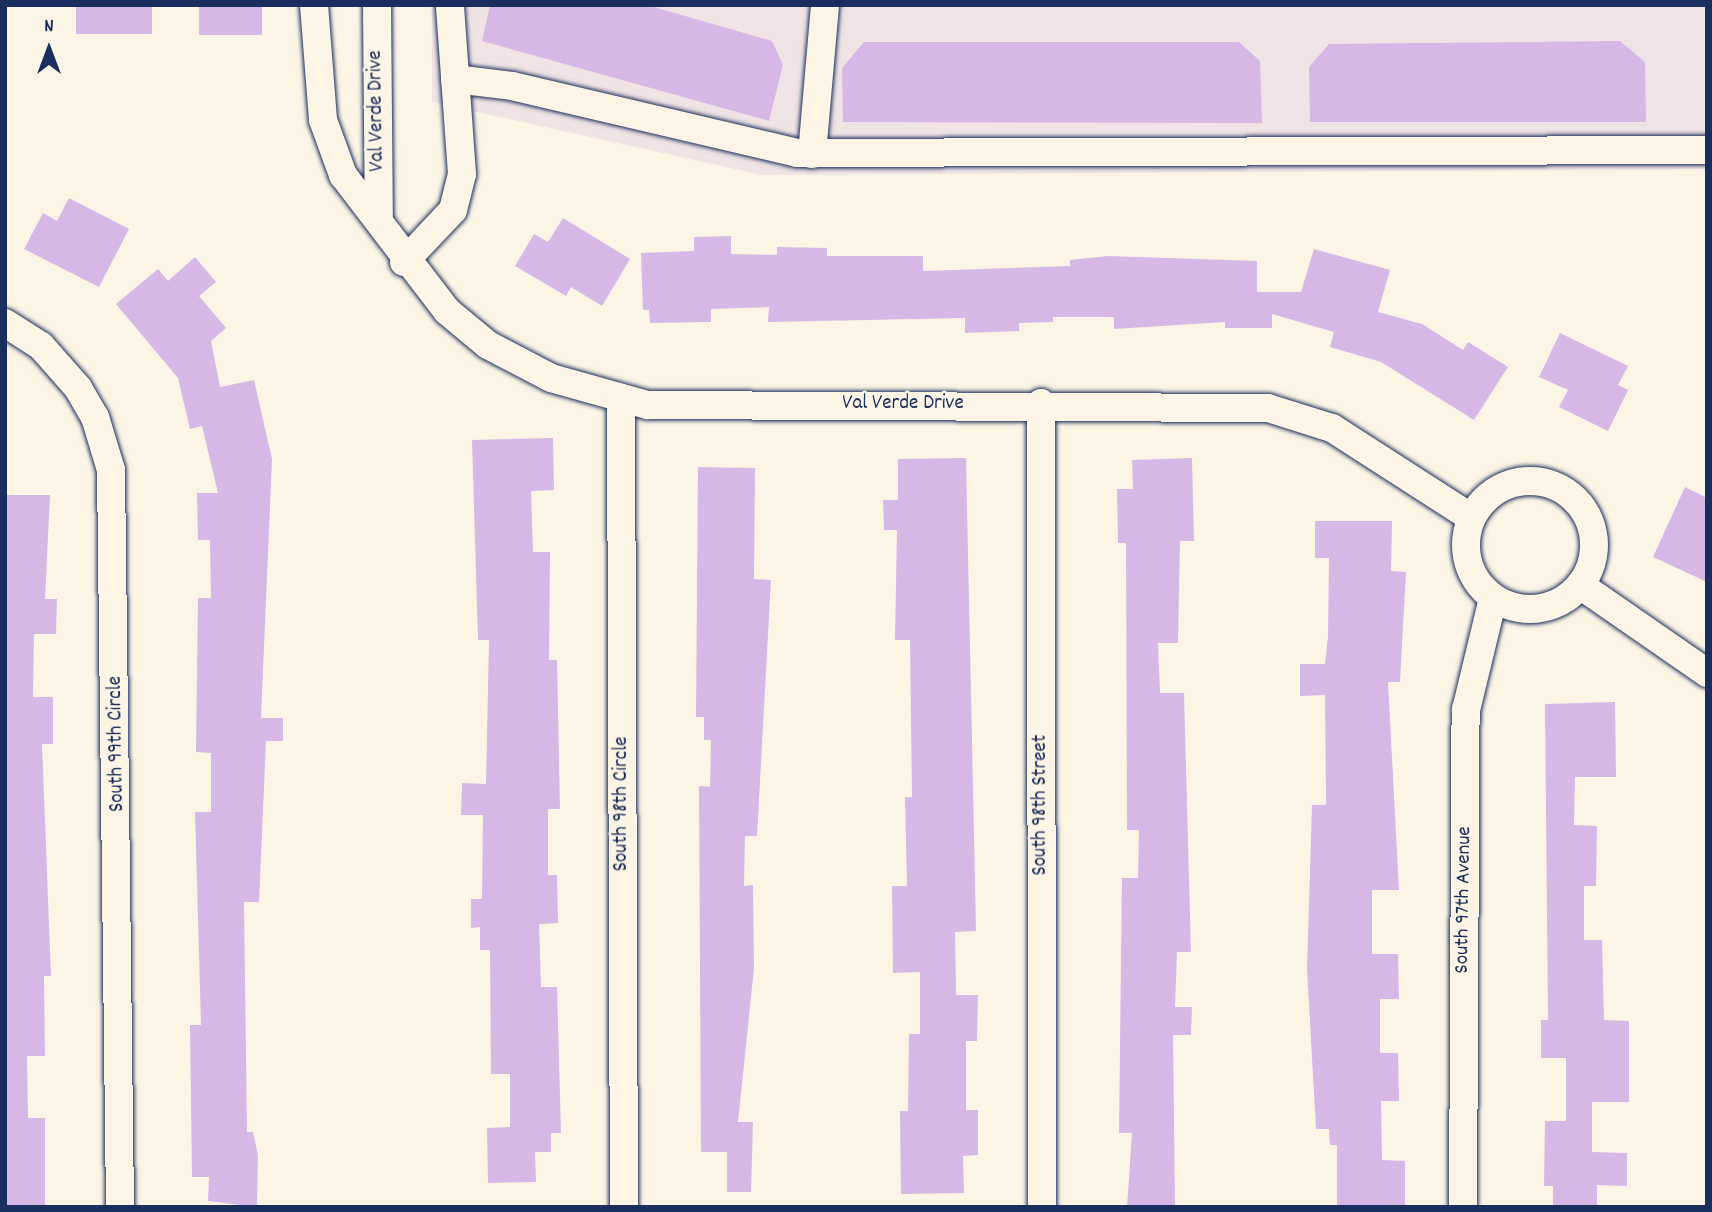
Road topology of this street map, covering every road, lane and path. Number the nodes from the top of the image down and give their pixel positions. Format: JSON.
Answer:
{"nodes":[{"id":1,"x":313,"y":5,"type":"edge"},
{"id":2,"x":377,"y":5,"type":"edge"},
{"id":3,"x":450,"y":5,"type":"edge"},
{"id":4,"x":825,"y":5,"type":"edge"},
{"id":5,"x":455,"y":79,"type":"junction"},
{"id":6,"x":1707,"y":150,"type":"edge"},
{"id":7,"x":812,"y":154,"type":"junction"},
{"id":8,"x":379,"y":218,"type":"junction"},
{"id":9,"x":404,"y":262,"type":"junction"},
{"id":10,"x":5,"y":323,"type":"edge"},
{"id":11,"x":621,"y":401,"type":"junction"},
{"id":12,"x":1041,"y":403,"type":"junction"},
{"id":13,"x":1470,"y":517,"type":"junction"},
{"id":14,"x":1580,"y":586,"type":"junction"},
{"id":15,"x":1493,"y":598,"type":"junction"},
{"id":16,"x":1707,"y":673,"type":"edge"},
{"id":17,"x":120,"y":1207,"type":"edge"},
{"id":18,"x":624,"y":1207,"type":"edge"},
{"id":19,"x":1042,"y":1207,"type":"edge"},
{"id":20,"x":1463,"y":1207,"type":"edge"}],
"edges":[{"from":1,"to":8,"type":"street","name":"Val Verde Drive"},
{"from":2,"to":8,"type":"street","name":"Val Verde Drive"},
{"from":3,"to":5,"type":"street"},
{"from":4,"to":7,"type":"street"},
{"from":5,"to":7,"type":"street"},
{"from":5,"to":9,"type":"street"},
{"from":6,"to":7,"type":"street"},
{"from":8,"to":9,"type":"street","name":"Val Verde Drive"},
{"from":9,"to":11,"type":"street","name":"Val Verde Drive"},
{"from":10,"to":17,"type":"street","name":"South 99th Circle"},
{"from":11,"to":12,"type":"street","name":"Val Verde Drive"},
{"from":11,"to":18,"type":"street","name":"South 98th Circle"},
{"from":12,"to":13,"type":"street","name":"Val Verde Drive"},
{"from":12,"to":19,"type":"street","name":"South 98th Street"},
{"from":13,"to":14,"type":"street"},
{"from":13,"to":15,"type":"street"},
{"from":14,"to":15,"type":"street"},
{"from":14,"to":16,"type":"street"},
{"from":15,"to":20,"type":"street","name":"South 97th Avenue"}]}
